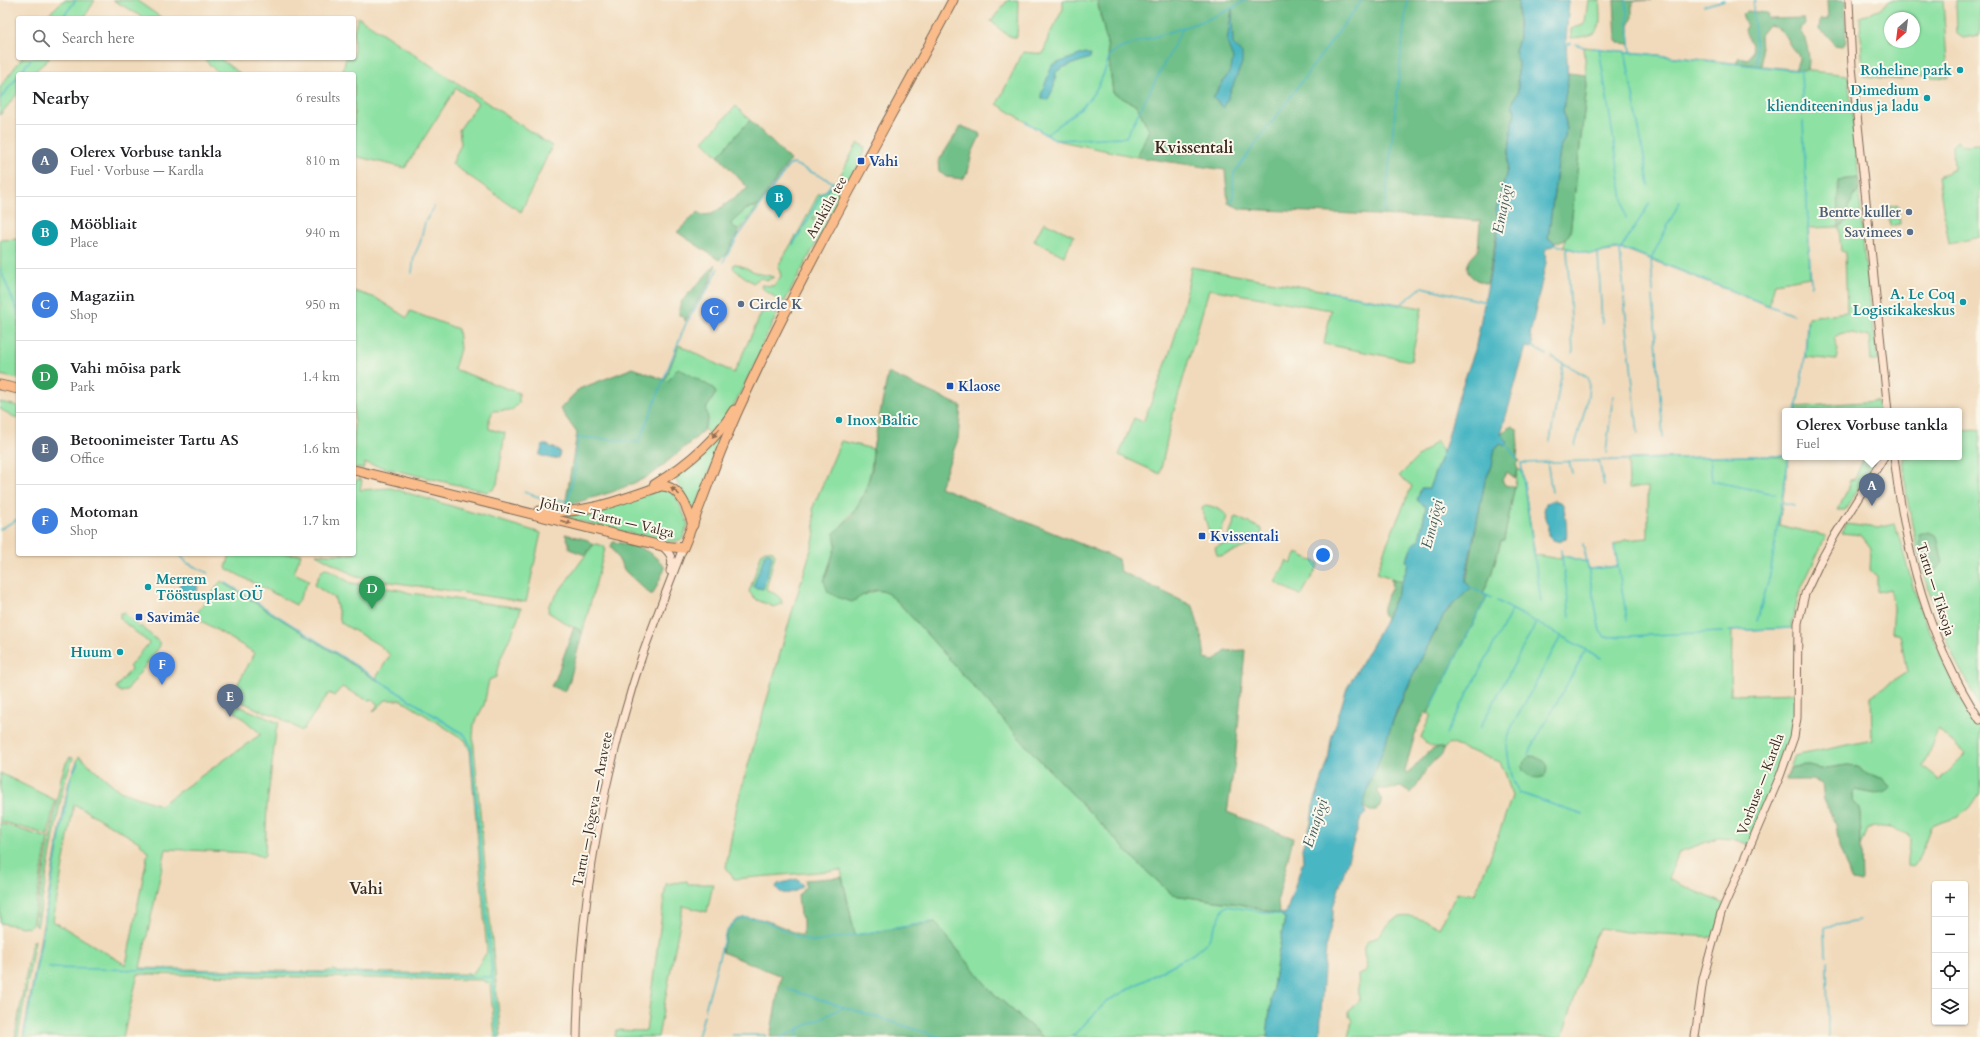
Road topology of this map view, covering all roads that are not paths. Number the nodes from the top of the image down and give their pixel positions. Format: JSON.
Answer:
{"nodes":[{"id":1,"x":948,"y":0,"type":"edge"},
{"id":2,"x":953,"y":0,"type":"edge"},
{"id":3,"x":1849,"y":0,"type":"edge"},
{"id":4,"x":907,"y":85,"type":"junction"},
{"id":5,"x":781,"y":321,"type":"joint"},
{"id":6,"x":753,"y":378,"type":"junction"},
{"id":7,"x":0,"y":384,"type":"edge"},
{"id":8,"x":16,"y":388,"type":"edge"},
{"id":9,"x":1888,"y":408,"type":"edge"},
{"id":10,"x":1882,"y":460,"type":"edge"},
{"id":11,"x":1894,"y":460,"type":"edge"},
{"id":12,"x":356,"y":470,"type":"edge"},
{"id":13,"x":631,"y":497,"type":"junction"},
{"id":14,"x":501,"y":506,"type":"junction"},
{"id":15,"x":693,"y":525,"type":"junction"},
{"id":16,"x":662,"y":546,"type":"junction"},
{"id":17,"x":683,"y":548,"type":"junction"},
{"id":18,"x":660,"y":609,"type":"junction"},
{"id":19,"x":1980,"y":720,"type":"edge"},
{"id":20,"x":577,"y":1037,"type":"edge"},
{"id":21,"x":1696,"y":1037,"type":"edge"}],
"edges":[{"from":1,"to":4,"type":"highway","name":"Aruküla tee"},
{"from":2,"to":4,"type":"highway","name":"Aruküla tee"},
{"from":3,"to":9,"type":"main road"},
{"from":4,"to":5,"type":"highway","name":"Aruküla tee"},
{"from":5,"to":6,"type":"highway","name":"Jõhvi — Tartu — Valga"},
{"from":6,"to":13,"type":"highway","one_way":true},
{"from":6,"to":15,"type":"highway","name":"Jõhvi — Tartu — Valga"},
{"from":7,"to":8,"type":"highway"},
{"from":10,"to":21,"type":"main road","name":"Vorbuse — Kardla"},
{"from":11,"to":19,"type":"main road","name":"Tartu — Tiksoja"},
{"from":12,"to":14,"type":"highway","name":"Jõhvi — Tartu — Valga"},
{"from":13,"to":14,"type":"highway"},
{"from":15,"to":13,"type":"highway","one_way":true},
{"from":14,"to":16,"type":"highway","name":"Jõhvi — Tartu — Valga","one_way":true},
{"from":15,"to":17,"type":"highway","name":"Jõhvi — Tartu — Valga"},
{"from":16,"to":17,"type":"highway","name":"Jõhvi — Tartu — Valga"},
{"from":16,"to":18,"type":"main road"},
{"from":17,"to":18,"type":"main road","name":"Tartu — Jõgeva — Aravete"},
{"from":18,"to":20,"type":"main road","name":"Tartu — Jõgeva — Aravete"}]}
